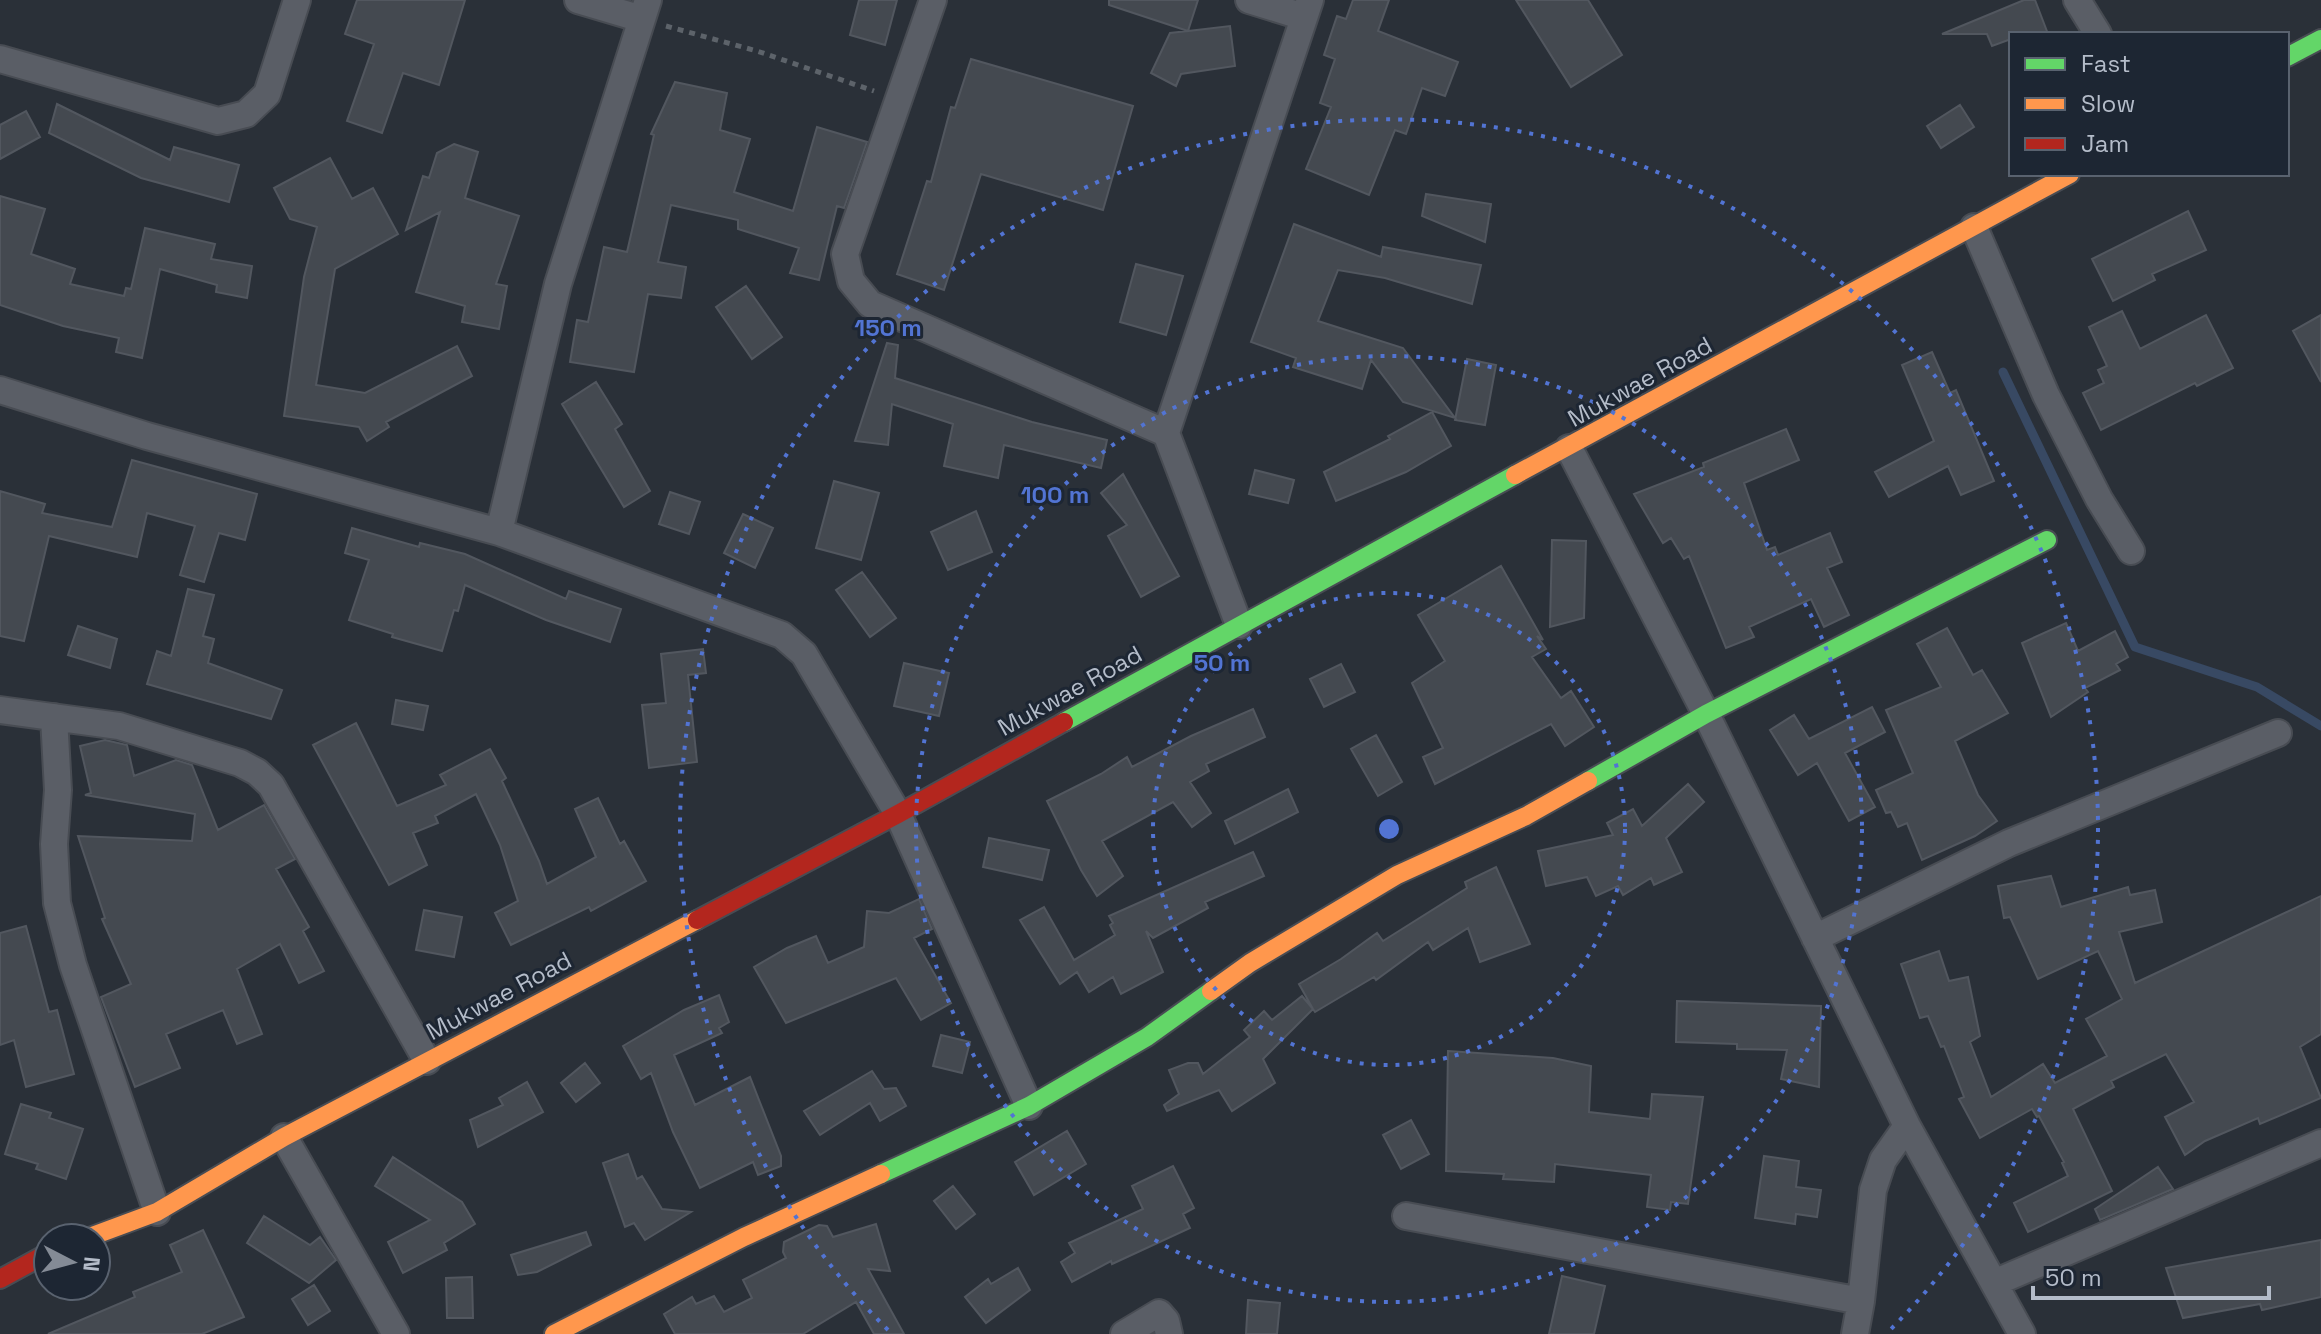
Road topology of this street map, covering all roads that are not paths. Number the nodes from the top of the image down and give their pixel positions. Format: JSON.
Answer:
{"nodes":[{"id":1,"x":297,"y":0,"type":"edge"},
{"id":2,"x":578,"y":0,"type":"edge"},
{"id":3,"x":933,"y":0,"type":"edge"},
{"id":4,"x":1249,"y":0,"type":"edge"},
{"id":5,"x":2077,"y":0,"type":"edge"},
{"id":6,"x":1307,"y":8,"type":"edge"},
{"id":7,"x":645,"y":10,"type":"edge"},
{"id":8,"x":2097,"y":32,"type":"edge"},
{"id":9,"x":2321,"y":39,"type":"edge"},
{"id":10,"x":2289,"y":56,"type":"edge"},
{"id":11,"x":0,"y":59,"type":"edge"},
{"id":12,"x":2066,"y":176,"type":"edge"},
{"id":13,"x":1974,"y":227,"type":"junction"},
{"id":14,"x":0,"y":390,"type":"edge"},
{"id":15,"x":1166,"y":433,"type":"junction"},
{"id":16,"x":1569,"y":448,"type":"junction"},
{"id":17,"x":499,"y":532,"type":"junction"},
{"id":18,"x":2047,"y":540,"type":"dead end"},
{"id":19,"x":2131,"y":551,"type":"dead end"},
{"id":20,"x":1239,"y":625,"type":"junction"},
{"id":21,"x":0,"y":710,"type":"edge"},
{"id":22,"x":1706,"y":714,"type":"junction"},
{"id":23,"x":54,"y":717,"type":"junction"},
{"id":24,"x":2278,"y":733,"type":"dead end"},
{"id":25,"x":898,"y":814,"type":"junction"},
{"id":26,"x":1815,"y":938,"type":"junction"},
{"id":27,"x":427,"y":1061,"type":"junction"},
{"id":28,"x":1029,"y":1106,"type":"junction"},
{"id":29,"x":1907,"y":1126,"type":"junction"},
{"id":30,"x":284,"y":1137,"type":"junction"},
{"id":31,"x":2321,"y":1143,"type":"edge"},
{"id":32,"x":157,"y":1212,"type":"junction"},
{"id":33,"x":1406,"y":1216,"type":"dead end"},
{"id":34,"x":112,"y":1229,"type":"edge"},
{"id":35,"x":32,"y":1262,"type":"edge"},
{"id":36,"x":0,"y":1279,"type":"edge"},
{"id":37,"x":1994,"y":1283,"type":"junction"},
{"id":38,"x":1861,"y":1301,"type":"junction"},
{"id":39,"x":396,"y":1334,"type":"edge"},
{"id":40,"x":554,"y":1334,"type":"edge"},
{"id":41,"x":1124,"y":1334,"type":"edge"},
{"id":42,"x":1169,"y":1334,"type":"edge"},
{"id":43,"x":1855,"y":1334,"type":"edge"},
{"id":44,"x":2022,"y":1334,"type":"edge"}],
"edges":[{"from":1,"to":11,"type":"street"},
{"from":2,"to":7,"type":"street"},
{"from":3,"to":15,"type":"street"},
{"from":4,"to":6,"type":"street"},
{"from":5,"to":8,"type":"street"},
{"from":6,"to":15,"type":"street"},
{"from":7,"to":17,"type":"street"},
{"from":9,"to":10,"type":"street"},
{"from":12,"to":13,"type":"street","name":"Mukwae Road"},
{"from":13,"to":16,"type":"street","name":"Mukwae Road"},
{"from":13,"to":19,"type":"street"},
{"from":14,"to":17,"type":"street"},
{"from":15,"to":20,"type":"street"},
{"from":16,"to":20,"type":"street","name":"Mukwae Road"},
{"from":16,"to":22,"type":"street"},
{"from":17,"to":25,"type":"street"},
{"from":18,"to":22,"type":"street"},
{"from":20,"to":25,"type":"street","name":"Mukwae Road"},
{"from":21,"to":23,"type":"street"},
{"from":22,"to":26,"type":"street"},
{"from":22,"to":28,"type":"street"},
{"from":23,"to":27,"type":"street"},
{"from":23,"to":32,"type":"street"},
{"from":24,"to":26,"type":"street"},
{"from":25,"to":27,"type":"street","name":"Mukwae Road"},
{"from":25,"to":28,"type":"street"},
{"from":26,"to":29,"type":"street"},
{"from":27,"to":30,"type":"street","name":"Mukwae Road"},
{"from":28,"to":40,"type":"street"},
{"from":29,"to":37,"type":"street"},
{"from":29,"to":38,"type":"street"},
{"from":30,"to":32,"type":"street","name":"Mukwae Road"},
{"from":30,"to":39,"type":"street"},
{"from":31,"to":37,"type":"street"},
{"from":32,"to":34,"type":"street","name":"Mukwae Road"},
{"from":33,"to":38,"type":"street"},
{"from":35,"to":36,"type":"street"},
{"from":37,"to":44,"type":"street"},
{"from":38,"to":43,"type":"street"},
{"from":41,"to":42,"type":"street"}]}
